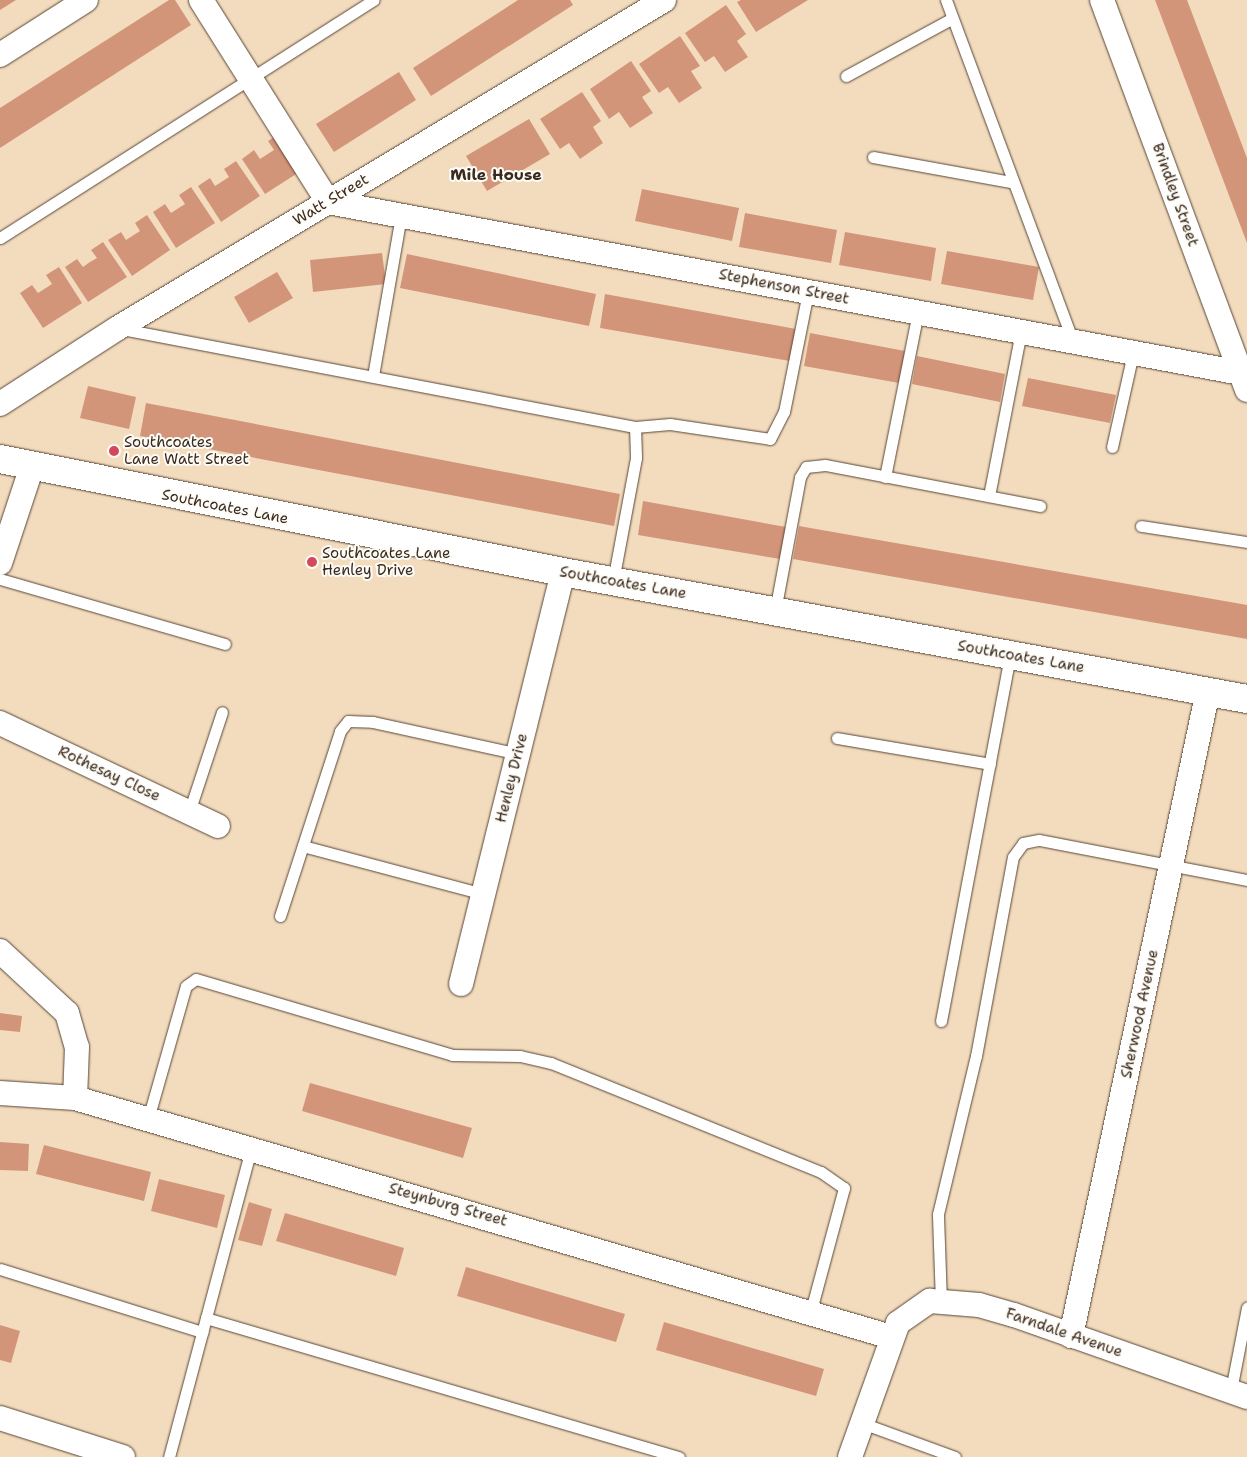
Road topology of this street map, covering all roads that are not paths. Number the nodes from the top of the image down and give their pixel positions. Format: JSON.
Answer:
{"nodes":[{"id":1,"x":86,"y":0,"type":"edge"},
{"id":2,"x":201,"y":0,"type":"edge"},
{"id":3,"x":374,"y":0,"type":"edge"},
{"id":4,"x":664,"y":0,"type":"edge"},
{"id":5,"x":946,"y":0,"type":"edge"},
{"id":6,"x":1102,"y":0,"type":"edge"},
{"id":7,"x":951,"y":19,"type":"junction"},
{"id":8,"x":0,"y":55,"type":"edge"},
{"id":9,"x":846,"y":76,"type":"dead end"},
{"id":10,"x":250,"y":77,"type":"junction"},
{"id":11,"x":873,"y":157,"type":"dead end"},
{"id":12,"x":1011,"y":182,"type":"junction"},
{"id":13,"x":328,"y":202,"type":"junction"},
{"id":14,"x":400,"y":216,"type":"junction"},
{"id":15,"x":0,"y":238,"type":"edge"},
{"id":16,"x":808,"y":292,"type":"junction"},
{"id":17,"x":918,"y":312,"type":"junction"},
{"id":18,"x":118,"y":328,"type":"junction"},
{"id":19,"x":1021,"y":332,"type":"junction"},
{"id":20,"x":1073,"y":342,"type":"junction"},
{"id":21,"x":1133,"y":353,"type":"junction"},
{"id":22,"x":373,"y":376,"type":"junction"},
{"id":23,"x":1244,"y":382,"type":"edge"},
{"id":24,"x":0,"y":404,"type":"edge"},
{"id":25,"x":634,"y":427,"type":"junction"},
{"id":26,"x":1112,"y":447,"type":"dead end"},
{"id":27,"x":0,"y":460,"type":"edge"},
{"id":28,"x":31,"y":469,"type":"junction"},
{"id":29,"x":885,"y":477,"type":"junction"},
{"id":30,"x":989,"y":496,"type":"junction"},
{"id":31,"x":1040,"y":506,"type":"dead end"},
{"id":32,"x":1140,"y":526,"type":"dead end"},
{"id":33,"x":1247,"y":542,"type":"edge"},
{"id":34,"x":0,"y":563,"type":"edge"},
{"id":35,"x":563,"y":572,"type":"junction"},
{"id":36,"x":0,"y":580,"type":"edge"},
{"id":37,"x":613,"y":582,"type":"junction"},
{"id":38,"x":775,"y":611,"type":"junction"},
{"id":39,"x":225,"y":644,"type":"dead end"},
{"id":40,"x":1010,"y":655,"type":"junction"},
{"id":41,"x":1208,"y":691,"type":"junction"},
{"id":42,"x":1247,"y":699,"type":"edge"},
{"id":43,"x":222,"y":712,"type":"dead end"},
{"id":44,"x":0,"y":723,"type":"edge"},
{"id":45,"x":837,"y":738,"type":"dead end"},
{"id":46,"x":518,"y":754,"type":"junction"},
{"id":47,"x":990,"y":764,"type":"junction"},
{"id":48,"x":189,"y":812,"type":"junction"},
{"id":49,"x":218,"y":826,"type":"dead end"},
{"id":50,"x":303,"y":846,"type":"junction"},
{"id":51,"x":1172,"y":866,"type":"junction"},
{"id":52,"x":1247,"y":880,"type":"edge"},
{"id":53,"x":484,"y":894,"type":"junction"},
{"id":54,"x":280,"y":916,"type":"dead end"},
{"id":55,"x":0,"y":951,"type":"edge"},
{"id":56,"x":461,"y":984,"type":"dead end"},
{"id":57,"x":941,"y":1021,"type":"dead end"},
{"id":58,"x":0,"y":1093,"type":"edge"},
{"id":59,"x":75,"y":1098,"type":"junction"},
{"id":60,"x":148,"y":1119,"type":"junction"},
{"id":61,"x":251,"y":1148,"type":"junction"},
{"id":62,"x":0,"y":1269,"type":"edge"},
{"id":63,"x":941,"y":1302,"type":"junction"},
{"id":64,"x":1247,"y":1308,"type":"edge"},
{"id":65,"x":810,"y":1314,"type":"junction"},
{"id":66,"x":206,"y":1318,"type":"junction"},
{"id":67,"x":202,"y":1332,"type":"junction"},
{"id":68,"x":1071,"y":1336,"type":"junction"},
{"id":69,"x":891,"y":1337,"type":"junction"},
{"id":70,"x":1239,"y":1393,"type":"edge"},
{"id":71,"x":0,"y":1418,"type":"edge"},
{"id":72,"x":862,"y":1422,"type":"junction"},
{"id":73,"x":123,"y":1457,"type":"edge"},
{"id":74,"x":168,"y":1457,"type":"edge"},
{"id":75,"x":679,"y":1457,"type":"edge"},
{"id":76,"x":850,"y":1457,"type":"edge"},
{"id":77,"x":955,"y":1457,"type":"edge"}],
"edges":[{"from":1,"to":8,"type":"street"},
{"from":2,"to":10,"type":"street"},
{"from":3,"to":10,"type":"lane"},
{"from":4,"to":13,"type":"street","name":"Watt Street"},
{"from":5,"to":7,"type":"lane"},
{"from":6,"to":23,"type":"street","name":"Brindley Street"},
{"from":7,"to":9,"type":"lane"},
{"from":7,"to":12,"type":"lane"},
{"from":10,"to":13,"type":"street"},
{"from":10,"to":15,"type":"lane"},
{"from":11,"to":12,"type":"lane"},
{"from":12,"to":20,"type":"lane"},
{"from":13,"to":14,"type":"street","name":"Stephenson Street"},
{"from":13,"to":18,"type":"street","name":"Watt Street"},
{"from":14,"to":16,"type":"street","name":"Stephenson Street"},
{"from":14,"to":22,"type":"lane"},
{"from":16,"to":17,"type":"street","name":"Stephenson Street"},
{"from":16,"to":25,"type":"lane"},
{"from":17,"to":19,"type":"street","name":"Stephenson Street"},
{"from":17,"to":29,"type":"lane"},
{"from":18,"to":22,"type":"lane"},
{"from":18,"to":24,"type":"street","name":"Watt Street"},
{"from":19,"to":20,"type":"street","name":"Stephenson Street"},
{"from":19,"to":30,"type":"lane"},
{"from":20,"to":21,"type":"street","name":"Stephenson Street"},
{"from":21,"to":23,"type":"street","name":"Stephenson Street"},
{"from":21,"to":26,"type":"lane"},
{"from":22,"to":25,"type":"lane"},
{"from":25,"to":37,"type":"lane"},
{"from":27,"to":28,"type":"street","name":"Southcoates Lane"},
{"from":28,"to":34,"type":"street"},
{"from":28,"to":35,"type":"street","name":"Southcoates Lane"},
{"from":29,"to":30,"type":"lane"},
{"from":29,"to":38,"type":"lane"},
{"from":30,"to":31,"type":"lane"},
{"from":32,"to":33,"type":"lane"},
{"from":35,"to":37,"type":"street","name":"Southcoates Lane"},
{"from":35,"to":46,"type":"street","name":"Henley Drive"},
{"from":36,"to":39,"type":"lane"},
{"from":37,"to":38,"type":"street","name":"Southcoates Lane"},
{"from":38,"to":40,"type":"street","name":"Southcoates Lane"},
{"from":40,"to":41,"type":"street","name":"Southcoates Lane"},
{"from":40,"to":47,"type":"lane"},
{"from":41,"to":42,"type":"street","name":"Southcoates Lane"},
{"from":41,"to":51,"type":"street","name":"Sherwood Avenue"},
{"from":43,"to":48,"type":"lane"},
{"from":44,"to":48,"type":"street","name":"Rothesay Close"},
{"from":45,"to":47,"type":"lane"},
{"from":46,"to":50,"type":"lane"},
{"from":46,"to":53,"type":"street","name":"Henley Drive"},
{"from":47,"to":57,"type":"lane"},
{"from":48,"to":49,"type":"street","name":"Rothesay Close"},
{"from":50,"to":53,"type":"lane"},
{"from":50,"to":54,"type":"lane"},
{"from":51,"to":52,"type":"lane"},
{"from":51,"to":63,"type":"lane"},
{"from":51,"to":68,"type":"street","name":"Sherwood Avenue"},
{"from":53,"to":56,"type":"street","name":"Henley Drive"},
{"from":55,"to":59,"type":"street"},
{"from":58,"to":59,"type":"street","name":"Steynburg Street"},
{"from":59,"to":60,"type":"street","name":"Steynburg Street"},
{"from":60,"to":61,"type":"street","name":"Steynburg Street"},
{"from":60,"to":65,"type":"lane"},
{"from":61,"to":65,"type":"street","name":"Steynburg Street"},
{"from":61,"to":66,"type":"lane"},
{"from":62,"to":67,"type":"lane"},
{"from":63,"to":68,"type":"street","name":"Farndale Avenue"},
{"from":63,"to":69,"type":"street","name":"Farndale Avenue"},
{"from":64,"to":70,"type":"lane"},
{"from":65,"to":69,"type":"street","name":"Steynburg Street"},
{"from":66,"to":67,"type":"lane"},
{"from":66,"to":75,"type":"lane"},
{"from":67,"to":74,"type":"lane"},
{"from":68,"to":70,"type":"street","name":"Farndale Avenue"},
{"from":69,"to":72,"type":"street"},
{"from":71,"to":73,"type":"street"},
{"from":72,"to":76,"type":"street"},
{"from":72,"to":77,"type":"lane"}]}
